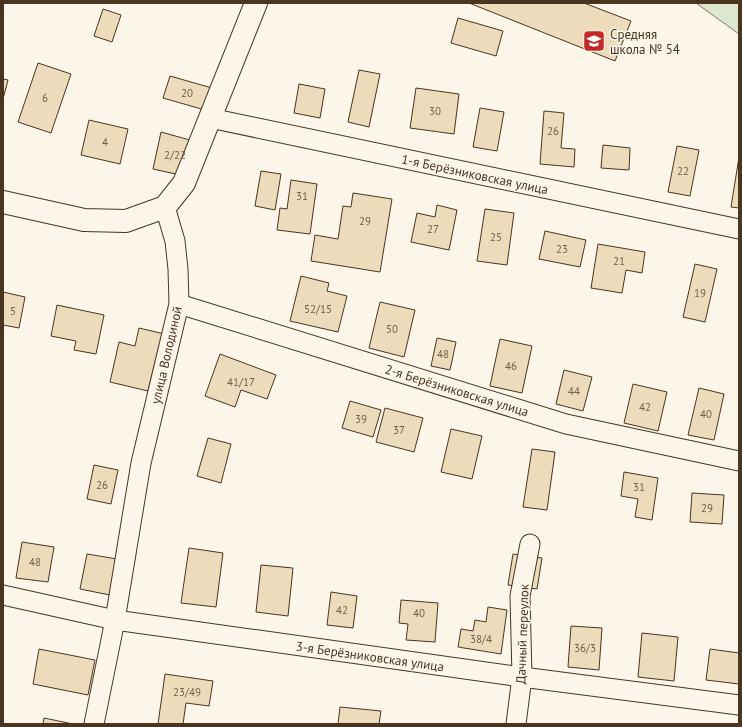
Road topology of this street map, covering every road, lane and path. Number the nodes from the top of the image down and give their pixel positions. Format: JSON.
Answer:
{"nodes":[{"id":1,"x":256,"y":3,"type":"edge"},
{"id":2,"x":210,"y":118,"type":"junction"},
{"id":3,"x":3,"y":202,"type":"edge"},
{"id":4,"x":164,"y":207,"type":"junction"},
{"id":5,"x":739,"y":229,"type":"edge"},
{"id":6,"x":179,"y":304,"type":"junction"},
{"id":7,"x":739,"y":461,"type":"edge"},
{"id":8,"x":530,"y":544,"type":"dead end"},
{"id":9,"x":3,"y":595,"type":"edge"},
{"id":10,"x":115,"y":620,"type":"junction"},
{"id":11,"x":522,"y":677,"type":"junction"},
{"id":12,"x":739,"y":705,"type":"edge"},
{"id":13,"x":94,"y":724,"type":"edge"},
{"id":14,"x":516,"y":724,"type":"edge"}],
"edges":[{"from":1,"to":2,"type":"street"},
{"from":2,"to":4,"type":"street"},
{"from":2,"to":5,"type":"street","name":"1-я Берёзниковская улица"},
{"from":3,"to":4,"type":"street"},
{"from":4,"to":6,"type":"street","name":"улица Володиной"},
{"from":6,"to":7,"type":"street","name":"2-я Берёзниковская улица"},
{"from":6,"to":10,"type":"street","name":"улица Володиной"},
{"from":8,"to":11,"type":"street","name":"Дачный переулок"},
{"from":9,"to":10,"type":"street","name":"3-я Берёзниковская улица"},
{"from":10,"to":11,"type":"street","name":"3-я Берёзниковская улица"},
{"from":10,"to":13,"type":"street","name":"улица Володиной"},
{"from":11,"to":12,"type":"street","name":"3-я Берёзниковская улица"},
{"from":11,"to":14,"type":"street","name":"Дачный переулок"}]}
